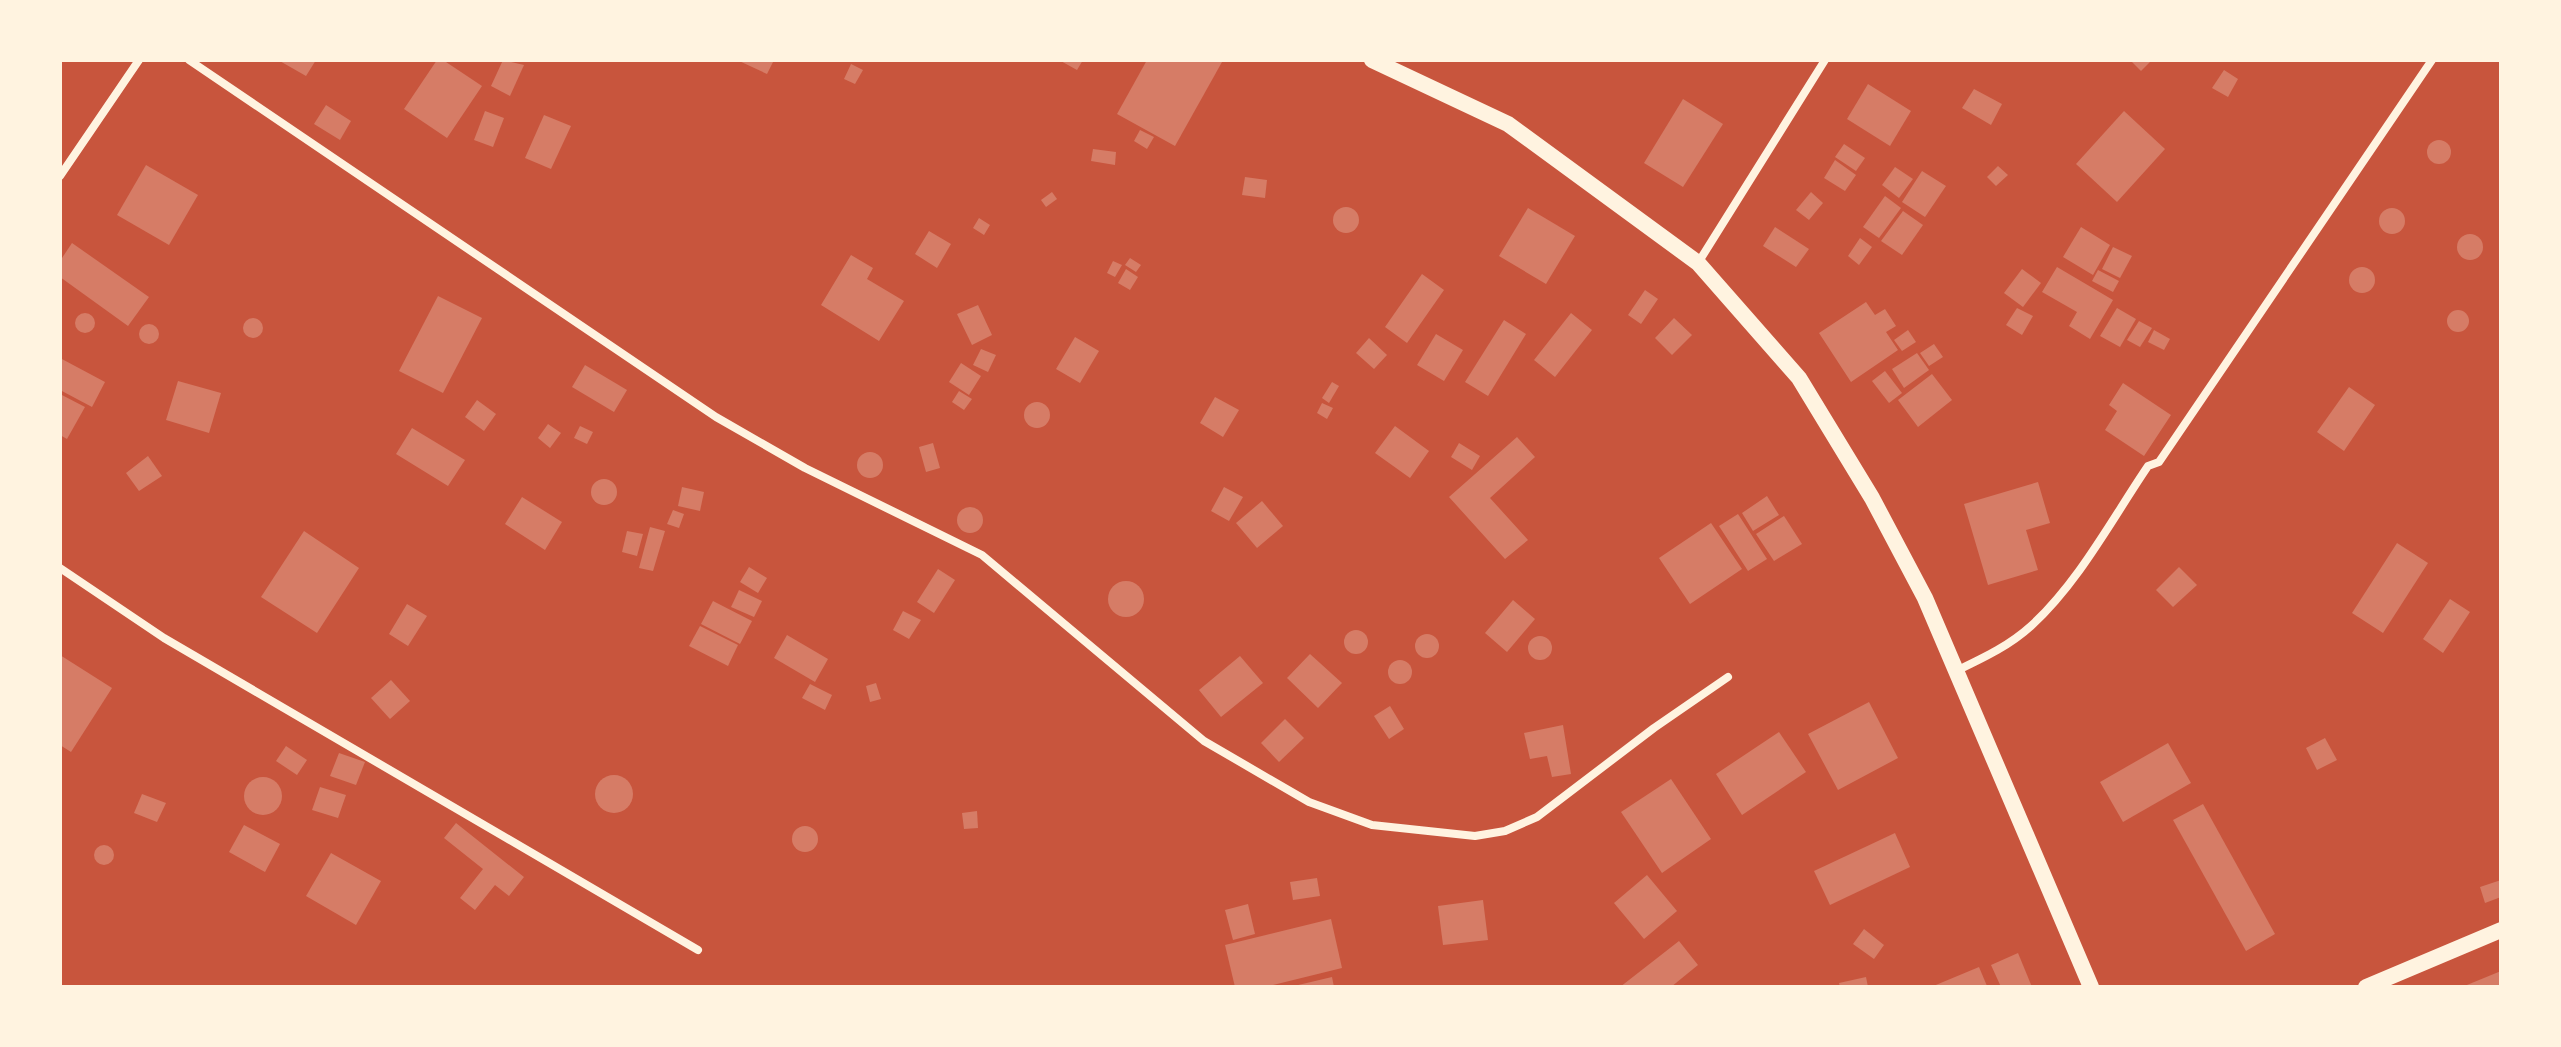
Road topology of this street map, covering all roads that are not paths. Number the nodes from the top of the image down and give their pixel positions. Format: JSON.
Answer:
{"nodes":[{"id":1,"x":139,"y":60,"type":"edge"},
{"id":2,"x":189,"y":60,"type":"edge"},
{"id":3,"x":1372,"y":60,"type":"edge"},
{"id":4,"x":1825,"y":60,"type":"edge"},
{"id":5,"x":2432,"y":60,"type":"edge"},
{"id":6,"x":60,"y":176,"type":"edge"},
{"id":7,"x":1698,"y":263,"type":"junction"},
{"id":8,"x":60,"y":568,"type":"edge"},
{"id":9,"x":1955,"y":671,"type":"junction"},
{"id":10,"x":1728,"y":677,"type":"dead end"},
{"id":11,"x":2501,"y":930,"type":"edge"},
{"id":12,"x":698,"y":950,"type":"dead end"},
{"id":13,"x":2091,"y":987,"type":"edge"},
{"id":14,"x":2366,"y":987,"type":"edge"}],
"edges":[{"from":1,"to":6,"type":"street"},
{"from":2,"to":10,"type":"street"},
{"from":3,"to":7,"type":"main road"},
{"from":4,"to":7,"type":"street"},
{"from":5,"to":9,"type":"street"},
{"from":7,"to":9,"type":"main road"},
{"from":8,"to":12,"type":"street"},
{"from":9,"to":13,"type":"main road"},
{"from":11,"to":14,"type":"main road"}]}
